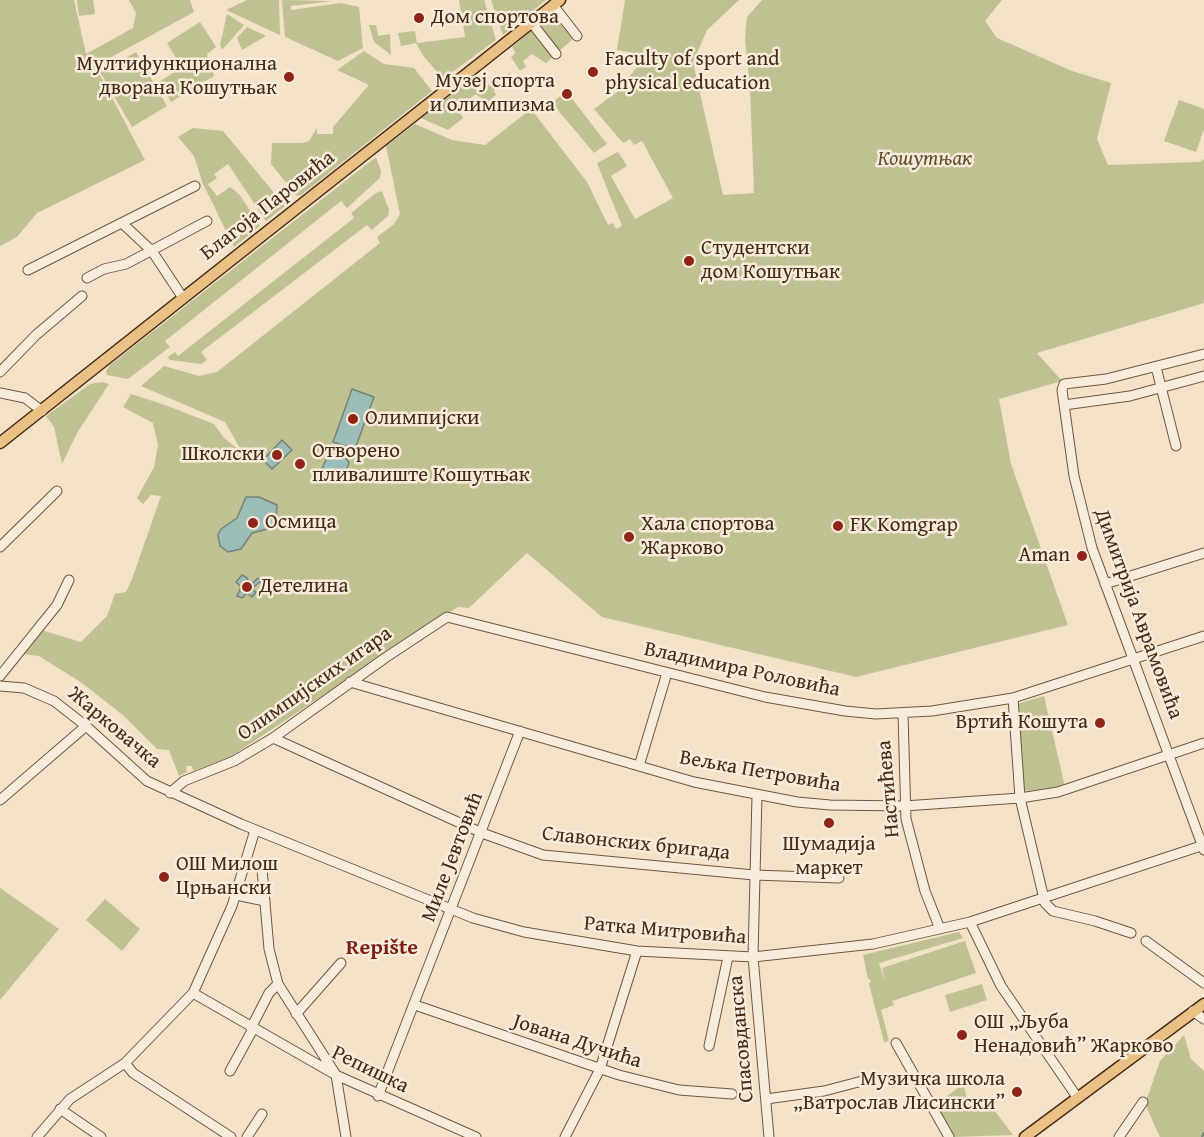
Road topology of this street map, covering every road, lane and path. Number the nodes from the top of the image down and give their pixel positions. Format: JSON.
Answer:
{"nodes":[{"id":1,"x":556,"y":3,"type":"edge"},
{"id":2,"x":531,"y":22,"type":"junction"},
{"id":3,"x":577,"y":36,"type":"dead end"},
{"id":4,"x":556,"y":54,"type":"dead end"},
{"id":5,"x":195,"y":186,"type":"dead end"},
{"id":6,"x":207,"y":221,"type":"dead end"},
{"id":7,"x":123,"y":224,"type":"junction"},
{"id":8,"x":152,"y":251,"type":"junction"},
{"id":9,"x":28,"y":270,"type":"dead end"},
{"id":10,"x":87,"y":278,"type":"dead end"},
{"id":11,"x":82,"y":296,"type":"dead end"},
{"id":12,"x":183,"y":298,"type":"junction"},
{"id":13,"x":1204,"y":354,"type":"edge"},
{"id":14,"x":1156,"y":367,"type":"junction"},
{"id":15,"x":0,"y":372,"type":"edge"},
{"id":16,"x":1204,"y":376,"type":"edge"},
{"id":17,"x":1161,"y":388,"type":"junction"},
{"id":18,"x":0,"y":393,"type":"edge"},
{"id":19,"x":1064,"y":405,"type":"junction"},
{"id":20,"x":42,"y":411,"type":"junction"},
{"id":21,"x":0,"y":443,"type":"edge"},
{"id":22,"x":1176,"y":446,"type":"dead end"},
{"id":23,"x":57,"y":491,"type":"dead end"},
{"id":24,"x":0,"y":547,"type":"edge"},
{"id":25,"x":1204,"y":553,"type":"edge"},
{"id":26,"x":69,"y":580,"type":"dead end"},
{"id":27,"x":1105,"y":584,"type":"junction"},
{"id":28,"x":447,"y":617,"type":"joint"},
{"id":29,"x":1204,"y":636,"type":"edge"},
{"id":30,"x":1133,"y":660,"type":"junction"},
{"id":31,"x":667,"y":673,"type":"junction"},
{"id":32,"x":0,"y":676,"type":"edge"},
{"id":33,"x":350,"y":682,"type":"junction"},
{"id":34,"x":0,"y":686,"type":"edge"},
{"id":35,"x":1013,"y":698,"type":"junction"},
{"id":36,"x":903,"y":714,"type":"junction"},
{"id":37,"x":86,"y":726,"type":"junction"},
{"id":38,"x":520,"y":731,"type":"junction"},
{"id":39,"x":273,"y":738,"type":"junction"},
{"id":40,"x":1204,"y":743,"type":"edge"},
{"id":41,"x":1170,"y":754,"type":"junction"},
{"id":42,"x":639,"y":766,"type":"junction"},
{"id":43,"x":170,"y":793,"type":"junction"},
{"id":44,"x":758,"y":795,"type":"junction"},
{"id":45,"x":1020,"y":798,"type":"junction"},
{"id":46,"x":0,"y":800,"type":"edge"},
{"id":47,"x":904,"y":806,"type":"junction"},
{"id":48,"x":255,"y":830,"type":"junction"},
{"id":49,"x":482,"y":833,"type":"junction"},
{"id":50,"x":1203,"y":847,"type":"edge"},
{"id":51,"x":262,"y":869,"type":"dead end"},
{"id":52,"x":754,"y":874,"type":"junction"},
{"id":53,"x":839,"y":878,"type":"dead end"},
{"id":54,"x":236,"y":895,"type":"junction"},
{"id":55,"x":1042,"y":897,"type":"junction"},
{"id":56,"x":265,"y":901,"type":"junction"},
{"id":57,"x":452,"y":911,"type":"junction"},
{"id":58,"x":970,"y":922,"type":"junction"},
{"id":59,"x":940,"y":929,"type":"junction"},
{"id":60,"x":1131,"y":933,"type":"dead end"},
{"id":61,"x":1146,"y":941,"type":"dead end"},
{"id":62,"x":637,"y":951,"type":"junction"},
{"id":63,"x":728,"y":957,"type":"junction"},
{"id":64,"x":753,"y":957,"type":"junction"},
{"id":65,"x":341,"y":963,"type":"dead end"},
{"id":66,"x":1204,"y":983,"type":"edge"},
{"id":67,"x":278,"y":984,"type":"junction"},
{"id":68,"x":193,"y":993,"type":"junction"},
{"id":69,"x":1204,"y":1004,"type":"edge"},
{"id":70,"x":415,"y":1005,"type":"junction"},
{"id":71,"x":1193,"y":1011,"type":"junction"},
{"id":72,"x":296,"y":1014,"type":"junction"},
{"id":73,"x":1204,"y":1019,"type":"edge"},
{"id":74,"x":252,"y":1028,"type":"junction"},
{"id":75,"x":896,"y":1043,"type":"dead end"},
{"id":76,"x":709,"y":1046,"type":"dead end"},
{"id":77,"x":125,"y":1063,"type":"junction"},
{"id":78,"x":600,"y":1069,"type":"junction"},
{"id":79,"x":230,"y":1071,"type":"dead end"},
{"id":80,"x":336,"y":1075,"type":"junction"},
{"id":81,"x":866,"y":1080,"type":"dead end"},
{"id":82,"x":732,"y":1095,"type":"dead end"},
{"id":83,"x":378,"y":1096,"type":"junction"},
{"id":84,"x":1077,"y":1097,"type":"junction"},
{"id":85,"x":766,"y":1099,"type":"junction"},
{"id":86,"x":1143,"y":1102,"type":"dead end"},
{"id":87,"x":60,"y":1109,"type":"junction"},
{"id":88,"x":262,"y":1114,"type":"dead end"},
{"id":89,"x":37,"y":1137,"type":"edge"},
{"id":90,"x":101,"y":1137,"type":"edge"},
{"id":91,"x":231,"y":1137,"type":"edge"},
{"id":92,"x":247,"y":1137,"type":"edge"},
{"id":93,"x":346,"y":1137,"type":"edge"},
{"id":94,"x":476,"y":1137,"type":"edge"},
{"id":95,"x":565,"y":1137,"type":"edge"},
{"id":96,"x":769,"y":1137,"type":"edge"},
{"id":97,"x":949,"y":1137,"type":"edge"},
{"id":98,"x":1025,"y":1137,"type":"edge"},
{"id":99,"x":1119,"y":1137,"type":"edge"}],
"edges":[{"from":1,"to":2,"type":"main road","name":"Благоја Паровића"},
{"from":1,"to":3,"type":"street"},
{"from":2,"to":4,"type":"street"},
{"from":2,"to":12,"type":"main road","name":"Благоја Паровића"},
{"from":5,"to":7,"type":"street"},
{"from":6,"to":8,"type":"street","name":"Благоја Паровића"},
{"from":7,"to":8,"type":"street"},
{"from":7,"to":9,"type":"street"},
{"from":8,"to":10,"type":"street","name":"Благоја Паровића"},
{"from":8,"to":12,"type":"street"},
{"from":11,"to":15,"type":"street"},
{"from":12,"to":20,"type":"main road","name":"Благоја Паровића"},
{"from":13,"to":14,"type":"street"},
{"from":14,"to":17,"type":"street"},
{"from":14,"to":19,"type":"street","name":"Димитрија Аврамовића"},
{"from":16,"to":17,"type":"street"},
{"from":17,"to":19,"type":"street"},
{"from":17,"to":22,"type":"street"},
{"from":18,"to":20,"type":"street"},
{"from":19,"to":27,"type":"street","name":"Димитрија Аврамовића"},
{"from":20,"to":21,"type":"main road","name":"Благоја Паровића"},
{"from":23,"to":24,"type":"street"},
{"from":25,"to":27,"type":"street"},
{"from":26,"to":32,"type":"street"},
{"from":27,"to":30,"type":"street","name":"Димитрија Аврамовића"},
{"from":28,"to":31,"type":"street","name":"Владимира Роловића"},
{"from":28,"to":33,"type":"street","name":"Олимпијских игара"},
{"from":29,"to":30,"type":"street","name":"Владимира Роловића"},
{"from":30,"to":35,"type":"street","name":"Владимира Роловића"},
{"from":30,"to":41,"type":"street","name":"Димитрија Аврамовића"},
{"from":31,"to":36,"type":"street","name":"Владимира Роловића"},
{"from":31,"to":42,"type":"street"},
{"from":33,"to":38,"type":"street","name":"Вељка Петровића"},
{"from":33,"to":39,"type":"street","name":"Олимпијских игара"},
{"from":34,"to":37,"type":"street","name":"Жарковачка"},
{"from":35,"to":36,"type":"street","name":"Владимира Роловића"},
{"from":35,"to":45,"type":"street"},
{"from":36,"to":47,"type":"street","name":"Настићева"},
{"from":37,"to":43,"type":"street","name":"Жарковачка"},
{"from":37,"to":46,"type":"street"},
{"from":38,"to":42,"type":"street","name":"Вељка Петровића"},
{"from":38,"to":49,"type":"street","name":"Миле Јевтовић"},
{"from":39,"to":43,"type":"street","name":"Олимпијских игара"},
{"from":39,"to":49,"type":"street","name":"Славонских бригада"},
{"from":40,"to":41,"type":"street","name":"Вељка Петровића"},
{"from":41,"to":45,"type":"street","name":"Вељка Петровића"},
{"from":41,"to":50,"type":"street","name":"Димитрија Аврамовића"},
{"from":42,"to":44,"type":"street","name":"Вељка Петровића"},
{"from":43,"to":48,"type":"street","name":"Ратка Митровића"},
{"from":44,"to":47,"type":"street","name":"Вељка Петровића"},
{"from":44,"to":52,"type":"street","name":"Спасовданска"},
{"from":45,"to":47,"type":"street","name":"Вељка Петровића"},
{"from":45,"to":55,"type":"street"},
{"from":47,"to":59,"type":"street","name":"Настићева"},
{"from":48,"to":54,"type":"street"},
{"from":48,"to":57,"type":"street","name":"Ратка Митровића"},
{"from":49,"to":52,"type":"street","name":"Славонских бригада"},
{"from":49,"to":57,"type":"street","name":"Миле Јевтовић"},
{"from":50,"to":55,"type":"street","name":"Ратка Митровића"},
{"from":51,"to":56,"type":"street"},
{"from":52,"to":53,"type":"street","name":"Славонских бригада"},
{"from":52,"to":64,"type":"street","name":"Спасовданска"},
{"from":54,"to":56,"type":"street"},
{"from":54,"to":68,"type":"street"},
{"from":55,"to":58,"type":"street","name":"Ратка Митровића"},
{"from":55,"to":60,"type":"street"},
{"from":56,"to":67,"type":"street"},
{"from":57,"to":62,"type":"street","name":"Ратка Митровића"},
{"from":57,"to":70,"type":"street","name":"Миле Јевтовић"},
{"from":58,"to":59,"type":"street","name":"Ратка Митровића"},
{"from":58,"to":84,"type":"street"},
{"from":59,"to":64,"type":"street","name":"Ратка Митровића"},
{"from":61,"to":66,"type":"street"},
{"from":62,"to":63,"type":"street","name":"Ратка Митровића"},
{"from":62,"to":78,"type":"street"},
{"from":63,"to":64,"type":"street","name":"Ратка Митровића"},
{"from":63,"to":76,"type":"street"},
{"from":64,"to":85,"type":"street","name":"Спасовданска"},
{"from":65,"to":72,"type":"street"},
{"from":67,"to":72,"type":"street"},
{"from":67,"to":74,"type":"street"},
{"from":68,"to":74,"type":"street","name":"Репишка"},
{"from":68,"to":77,"type":"street"},
{"from":69,"to":71,"type":"main road"},
{"from":70,"to":78,"type":"street","name":"Јована Дучића"},
{"from":70,"to":83,"type":"street","name":"Миле Јевтовић"},
{"from":71,"to":73,"type":"street"},
{"from":71,"to":84,"type":"main road"},
{"from":72,"to":80,"type":"street"},
{"from":74,"to":79,"type":"street"},
{"from":74,"to":80,"type":"street","name":"Репишка"},
{"from":75,"to":97,"type":"street"},
{"from":77,"to":87,"type":"street"},
{"from":77,"to":91,"type":"street"},
{"from":78,"to":82,"type":"street","name":"Јована Дучића"},
{"from":78,"to":95,"type":"street"},
{"from":80,"to":83,"type":"street","name":"Репишка"},
{"from":80,"to":93,"type":"street"},
{"from":81,"to":85,"type":"street"},
{"from":83,"to":94,"type":"street","name":"Репишка"},
{"from":84,"to":98,"type":"main road"},
{"from":85,"to":96,"type":"street","name":"Спасовданска"},
{"from":86,"to":99,"type":"street"},
{"from":87,"to":89,"type":"street"},
{"from":87,"to":90,"type":"street"},
{"from":88,"to":92,"type":"street"}]}
